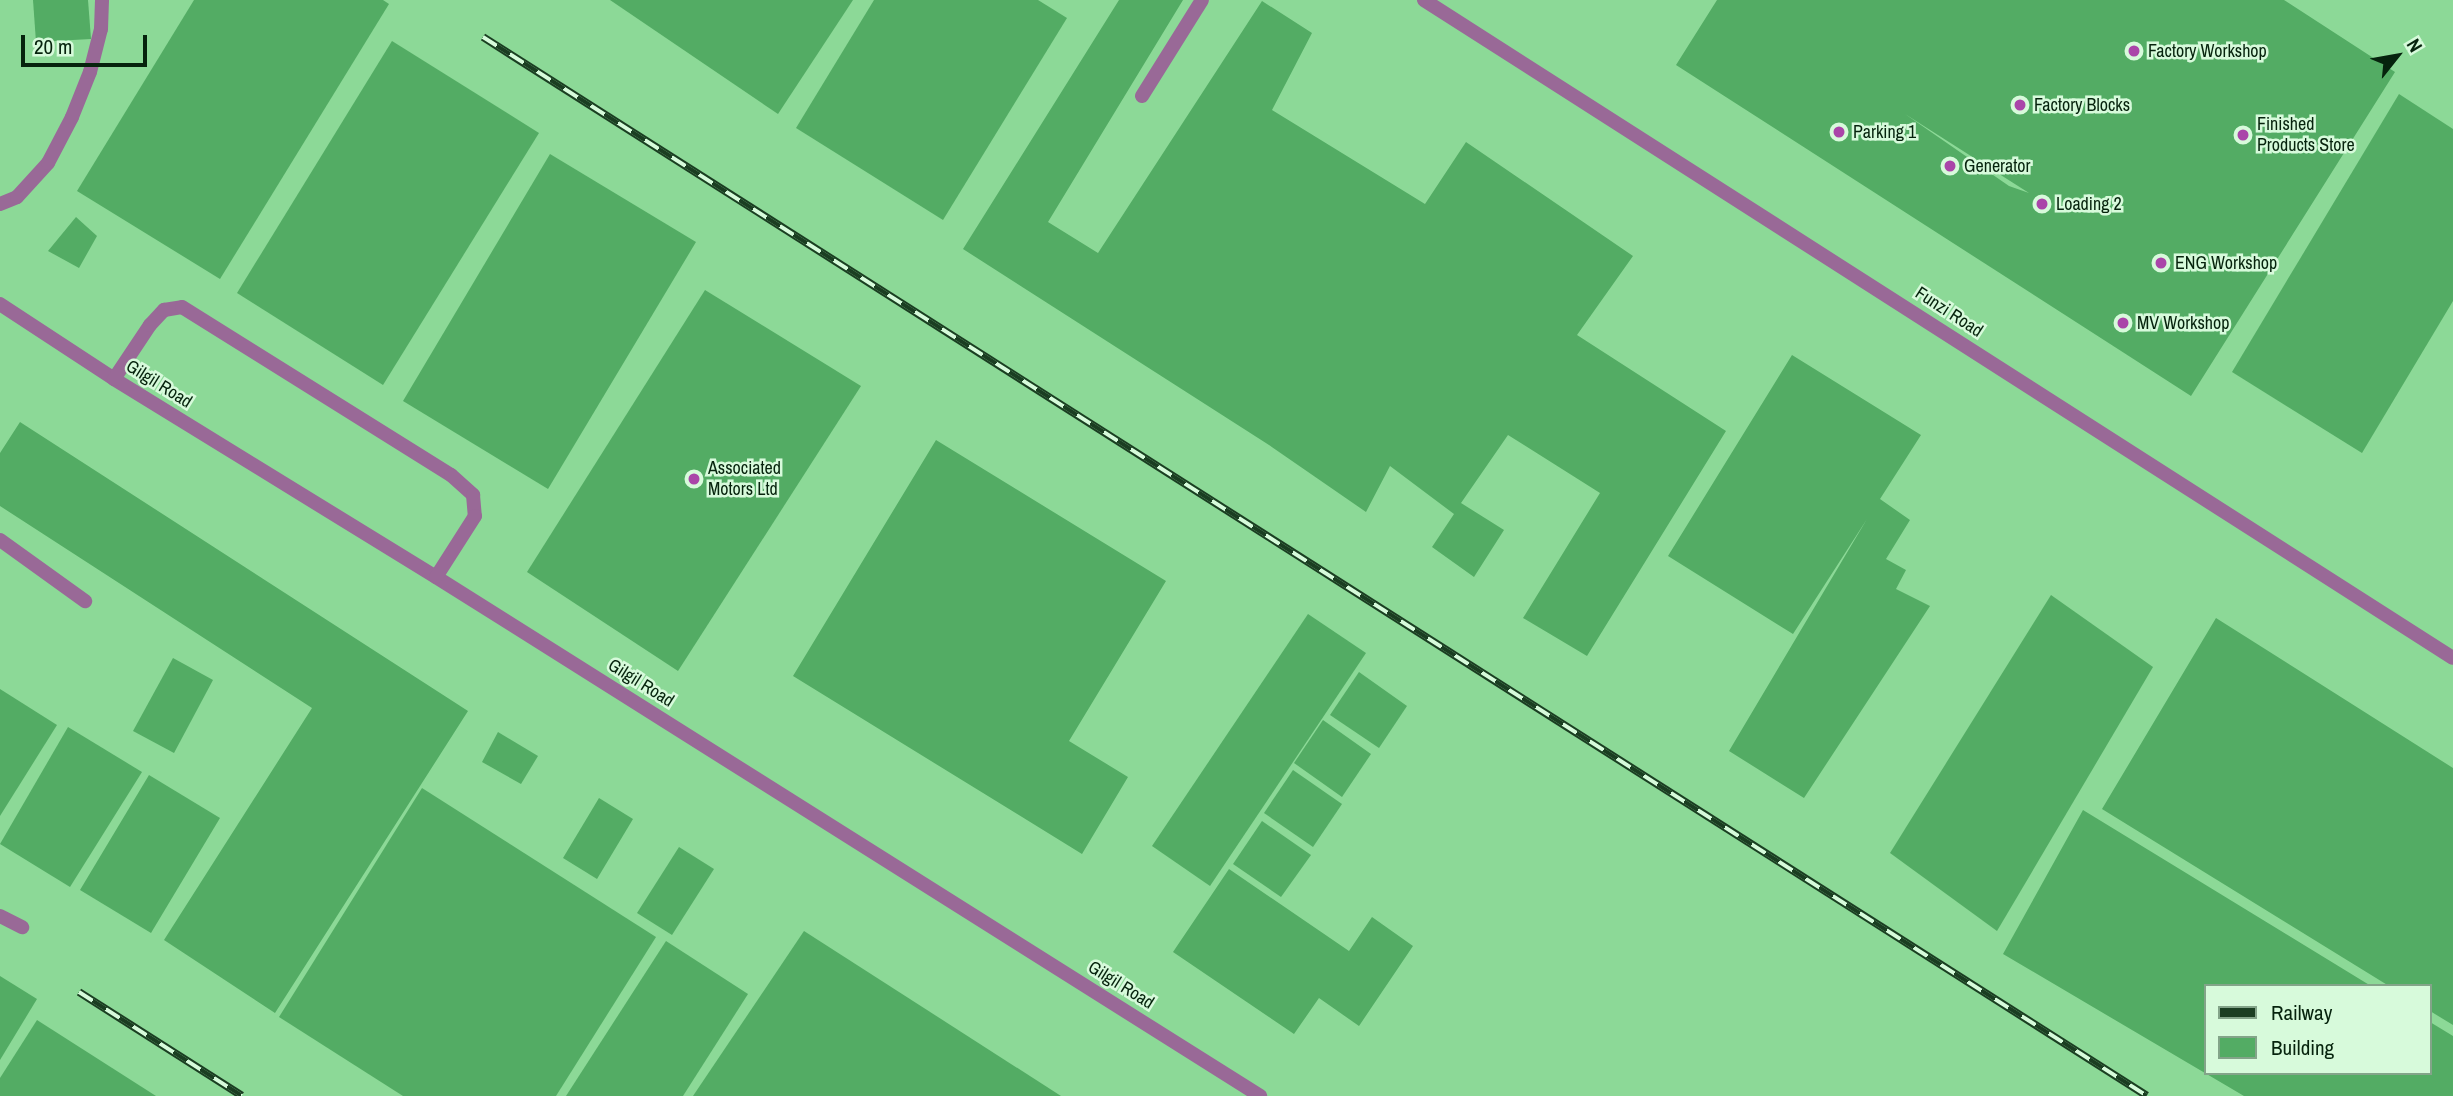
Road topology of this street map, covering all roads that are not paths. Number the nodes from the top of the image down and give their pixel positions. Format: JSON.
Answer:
{"nodes":[{"id":1,"x":102,"y":0,"type":"edge"},
{"id":2,"x":1202,"y":0,"type":"edge"},
{"id":3,"x":1423,"y":0,"type":"edge"},
{"id":4,"x":1142,"y":96,"type":"dead end"},
{"id":5,"x":0,"y":204,"type":"edge"},
{"id":6,"x":0,"y":304,"type":"edge"},
{"id":7,"x":114,"y":379,"type":"junction"},
{"id":8,"x":0,"y":540,"type":"edge"},
{"id":9,"x":436,"y":577,"type":"junction"},
{"id":10,"x":85,"y":601,"type":"dead end"},
{"id":11,"x":2453,"y":658,"type":"edge"},
{"id":12,"x":0,"y":916,"type":"edge"},
{"id":13,"x":22,"y":927,"type":"dead end"},
{"id":14,"x":1261,"y":1096,"type":"edge"}],
"edges":[{"from":1,"to":5,"type":"lane"},
{"from":2,"to":4,"type":"lane"},
{"from":3,"to":11,"type":"lane","name":"Funzi Road"},
{"from":6,"to":7,"type":"lane","name":"Gilgil Road"},
{"from":7,"to":9,"type":"lane","name":"Gilgil Road"},
{"from":7,"to":9,"type":"lane"},
{"from":8,"to":10,"type":"lane"},
{"from":9,"to":14,"type":"lane","name":"Gilgil Road"},
{"from":12,"to":13,"type":"lane"}]}
